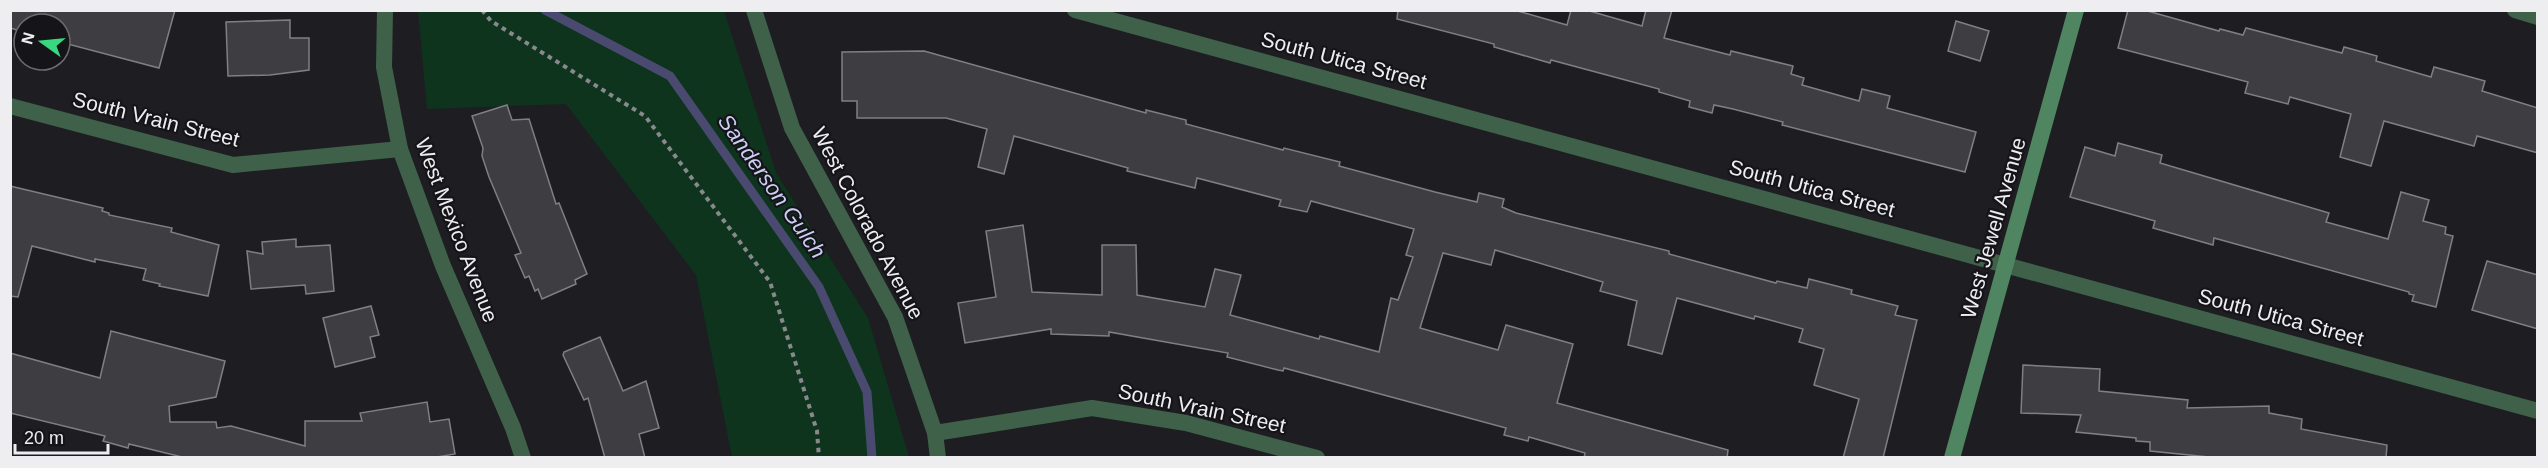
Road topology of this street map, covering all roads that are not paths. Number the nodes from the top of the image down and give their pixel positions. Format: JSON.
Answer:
{"nodes":[{"id":1,"x":385,"y":10,"type":"edge"},
{"id":2,"x":754,"y":10,"type":"edge"},
{"id":3,"x":1075,"y":10,"type":"edge"},
{"id":4,"x":2076,"y":10,"type":"edge"},
{"id":5,"x":2516,"y":10,"type":"edge"},
{"id":6,"x":2538,"y":17,"type":"edge"},
{"id":7,"x":10,"y":106,"type":"edge"},
{"id":8,"x":400,"y":149,"type":"junction"},
{"id":9,"x":2006,"y":264,"type":"junction"},
{"id":10,"x":2538,"y":411,"type":"edge"},
{"id":11,"x":935,"y":433,"type":"junction"},
{"id":12,"x":523,"y":458,"type":"edge"},
{"id":13,"x":938,"y":458,"type":"edge"},
{"id":14,"x":1317,"y":458,"type":"edge"},
{"id":15,"x":1952,"y":458,"type":"edge"}],
"edges":[{"from":1,"to":8,"type":"street","name":"West Mexico Avenue"},
{"from":2,"to":11,"type":"street","name":"West Colorado Avenue"},
{"from":3,"to":9,"type":"street","name":"South Utica Street"},
{"from":4,"to":9,"type":"main road","name":"West Jewell Avenue"},
{"from":5,"to":6,"type":"street"},
{"from":7,"to":8,"type":"street","name":"South Vrain Street"},
{"from":8,"to":12,"type":"street","name":"West Mexico Avenue"},
{"from":9,"to":10,"type":"street","name":"South Utica Street"},
{"from":9,"to":15,"type":"main road","name":"West Jewell Avenue"},
{"from":11,"to":13,"type":"street","name":"West Colorado Avenue"},
{"from":11,"to":14,"type":"street","name":"South Vrain Street"}]}
